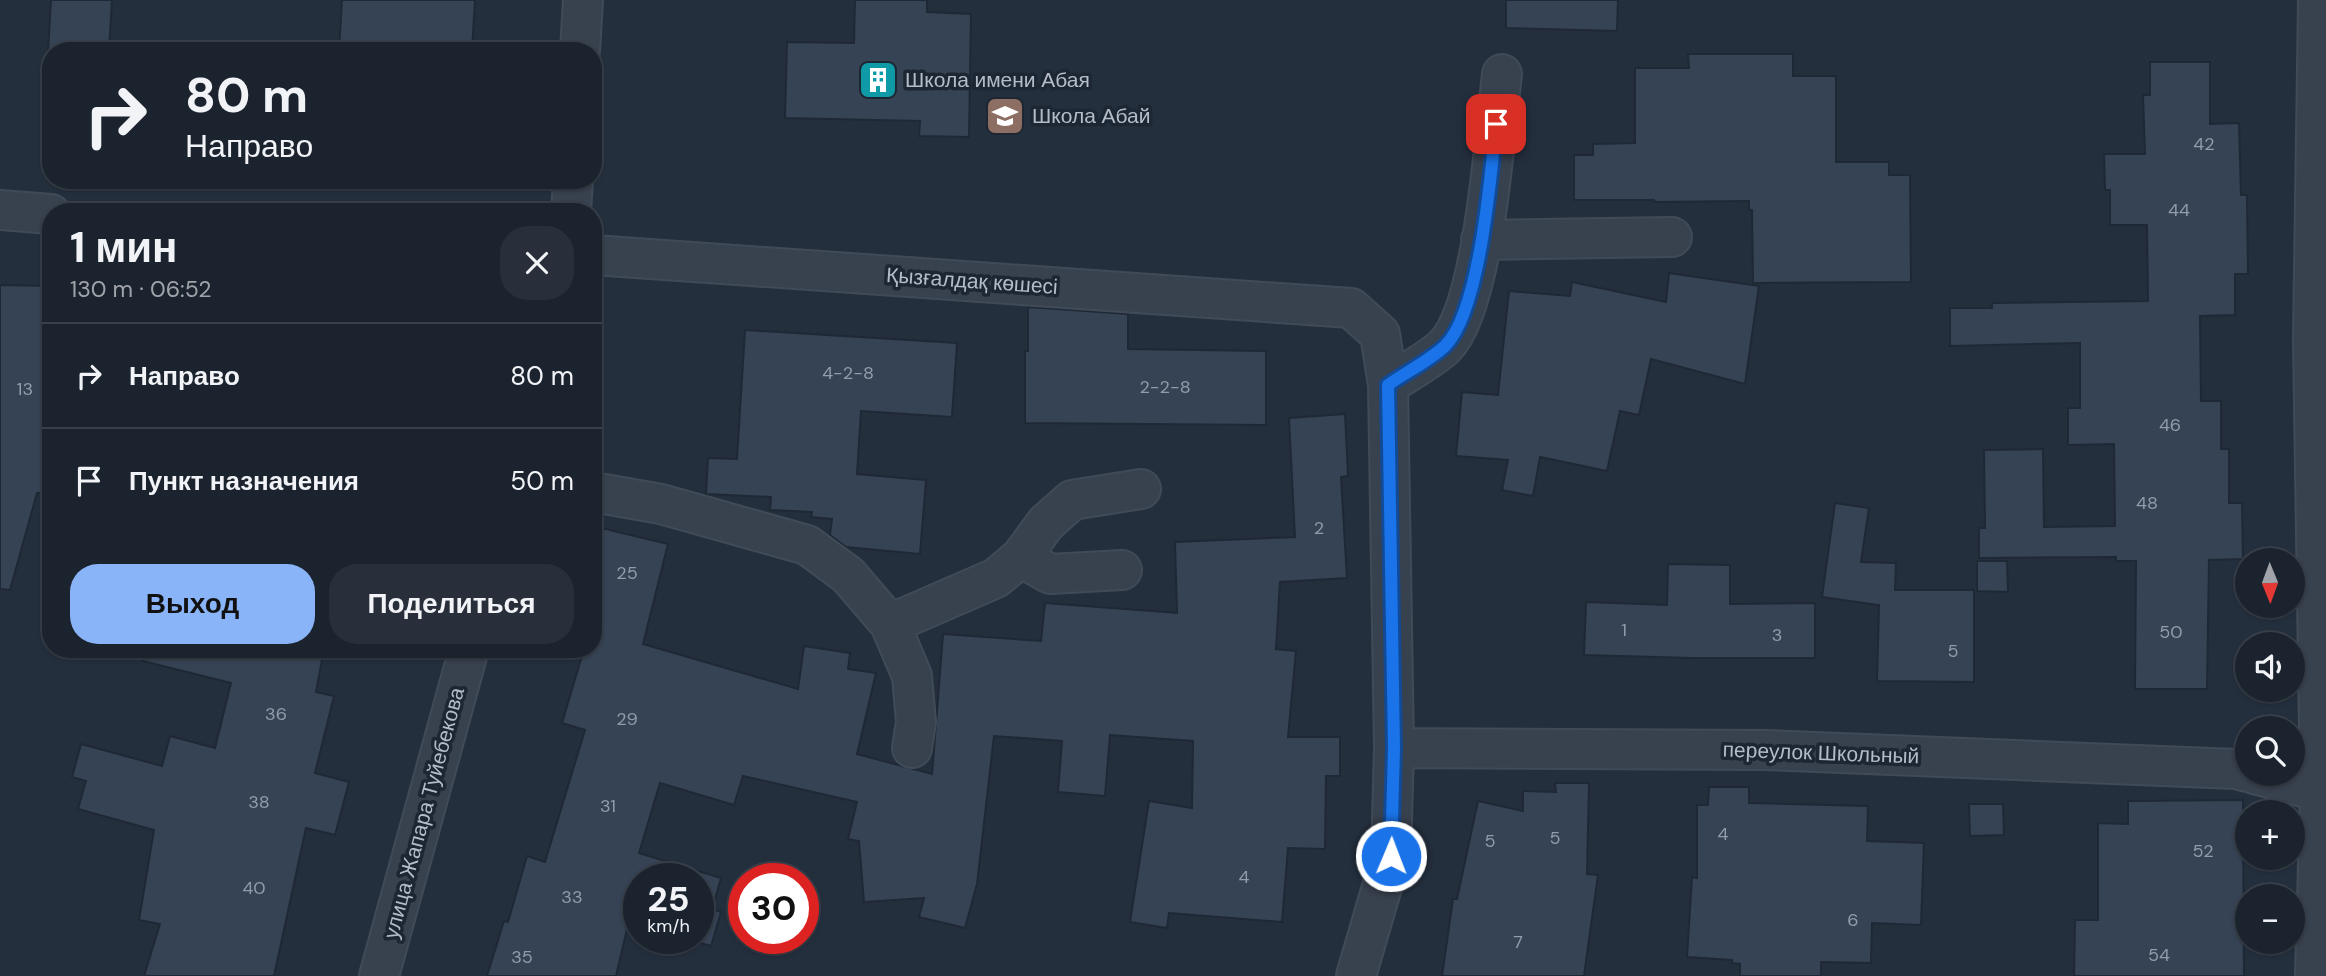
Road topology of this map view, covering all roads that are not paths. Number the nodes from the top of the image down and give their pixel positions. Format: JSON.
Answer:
{"nodes":[{"id":1,"x":583,"y":0,"type":"edge"},
{"id":2,"x":2318,"y":0,"type":"edge"},
{"id":3,"x":581,"y":42,"type":"edge"},
{"id":4,"x":1502,"y":74,"type":"dead end"},
{"id":5,"x":0,"y":210,"type":"edge"},
{"id":6,"x":42,"y":213,"type":"edge"},
{"id":7,"x":1672,"y":237,"type":"dead end"},
{"id":8,"x":1480,"y":240,"type":"junction"},
{"id":9,"x":602,"y":256,"type":"edge"},
{"id":10,"x":1388,"y":385,"type":"junction"},
{"id":11,"x":1141,"y":489,"type":"dead end"},
{"id":12,"x":602,"y":494,"type":"edge"},
{"id":13,"x":1021,"y":557,"type":"junction"},
{"id":14,"x":1122,"y":570,"type":"dead end"},
{"id":15,"x":890,"y":624,"type":"junction"},
{"id":16,"x":466,"y":658,"type":"edge"},
{"id":17,"x":912,"y":748,"type":"dead end"},
{"id":18,"x":1394,"y":748,"type":"junction"},
{"id":19,"x":2235,"y":769,"type":"edge"},
{"id":20,"x":2300,"y":786,"type":"edge"},
{"id":21,"x":2323,"y":792,"type":"edge"},
{"id":22,"x":379,"y":976,"type":"edge"},
{"id":23,"x":1356,"y":976,"type":"edge"},
{"id":24,"x":2315,"y":976,"type":"edge"}],
"edges":[{"from":1,"to":3,"type":"street"},
{"from":2,"to":21,"type":"street"},
{"from":4,"to":8,"type":"street"},
{"from":5,"to":6,"type":"street"},
{"from":7,"to":8,"type":"street"},
{"from":8,"to":10,"type":"street"},
{"from":9,"to":10,"type":"street","name":"Қызғалдақ көшесі"},
{"from":10,"to":18,"type":"street"},
{"from":11,"to":13,"type":"street"},
{"from":12,"to":15,"type":"street"},
{"from":13,"to":14,"type":"street"},
{"from":13,"to":15,"type":"street"},
{"from":15,"to":17,"type":"street"},
{"from":16,"to":22,"type":"street","name":"улица Жапара Туйебекова"},
{"from":18,"to":19,"type":"street","name":"переулок Школьный"},
{"from":18,"to":23,"type":"street"},
{"from":20,"to":21,"type":"street"},
{"from":21,"to":24,"type":"street"}]}
